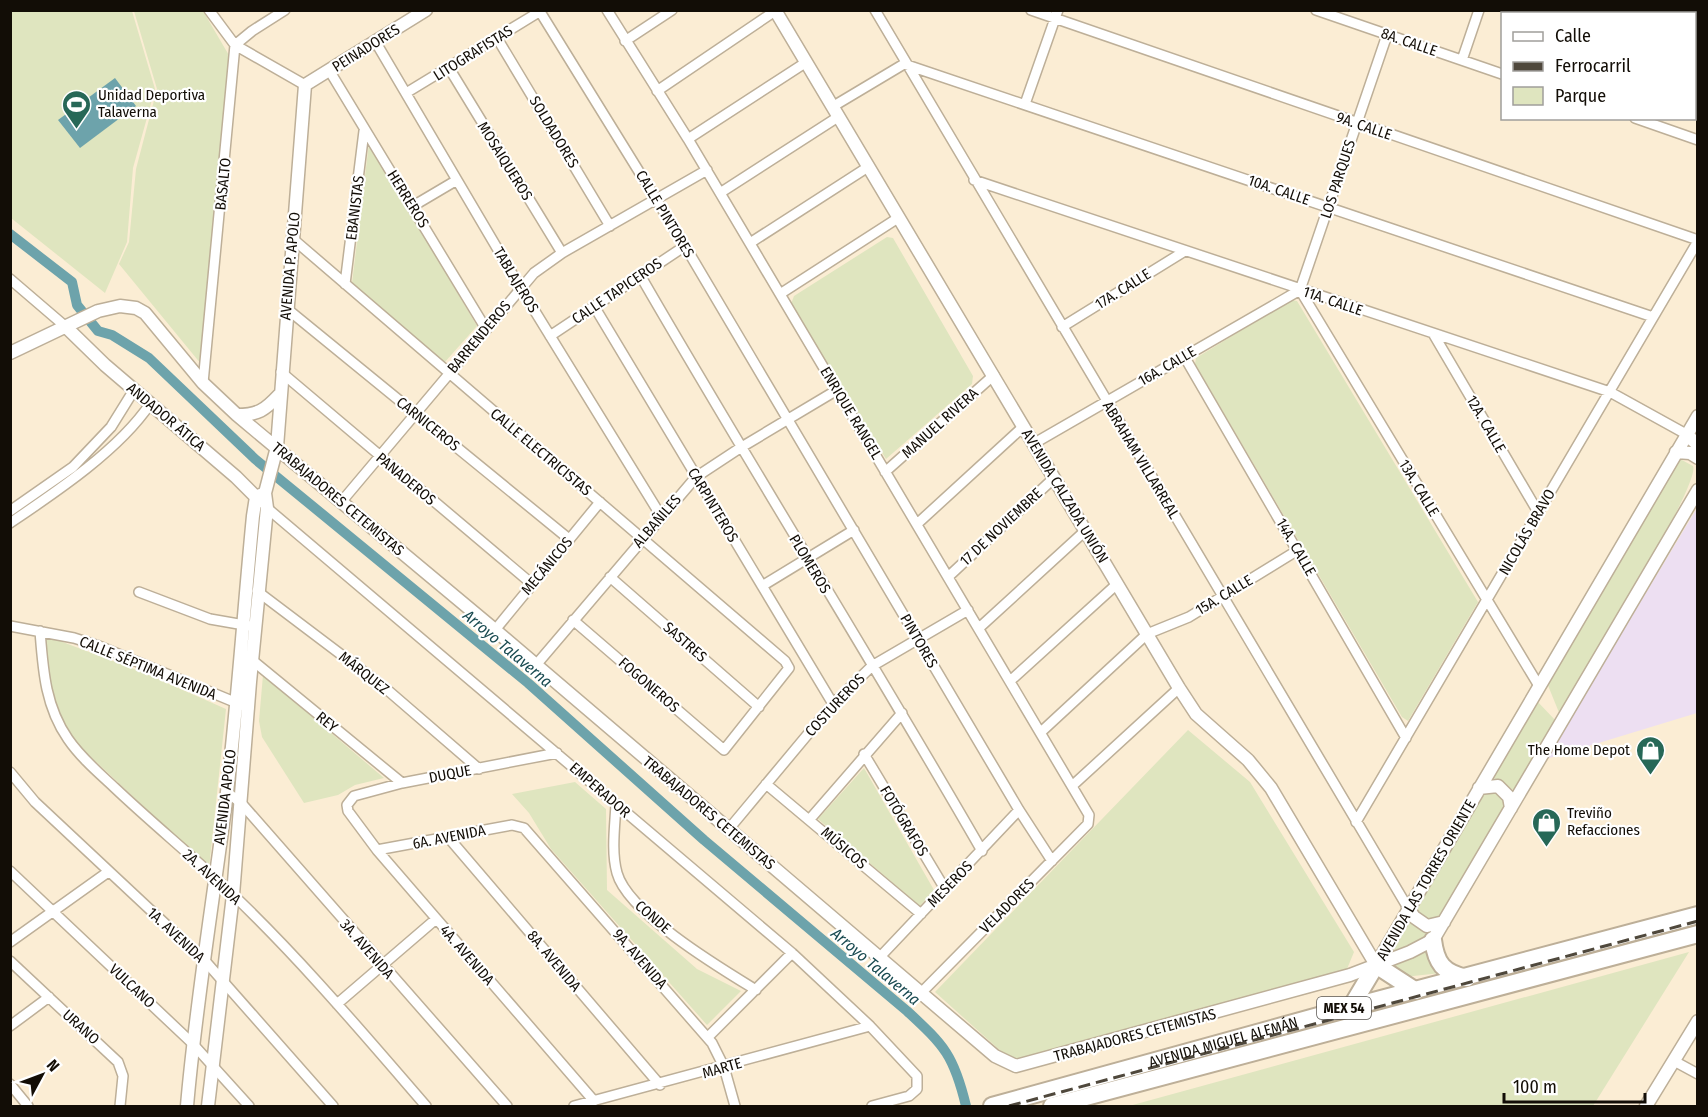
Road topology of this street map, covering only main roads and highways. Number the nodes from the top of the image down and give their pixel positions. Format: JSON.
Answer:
{"nodes":[{"id":1,"x":1698,"y":915,"type":"edge"},
{"id":2,"x":1698,"y":934,"type":"edge"},
{"id":3,"x":1432,"y":940,"type":"road end"},
{"id":4,"x":1468,"y":978,"type":"junction"},
{"id":5,"x":1416,"y":991,"type":"junction"},
{"id":6,"x":1351,"y":1006,"type":"junction"},
{"id":7,"x":992,"y":1107,"type":"edge"},
{"id":8,"x":1052,"y":1107,"type":"edge"}],
"edges":[{"from":1,"to":4,"type":"highway","name":"AVENIDA MIGUEL ALEMÁN","number":"MEX 54"},
{"from":2,"to":8,"type":"highway","name":"AVENIDA MIGUEL ALEMÁN","number":"MEX 54"},
{"from":3,"to":4,"type":"highway"},
{"from":4,"to":5,"type":"highway","name":"AVENIDA MIGUEL ALEMÁN","number":"MEX 54"},
{"from":5,"to":6,"type":"highway","name":"AVENIDA MIGUEL ALEMÁN","number":"MEX 54"},
{"from":5,"to":6,"type":"highway"},
{"from":6,"to":7,"type":"highway","name":"AVENIDA MIGUEL ALEMÁN","number":"MEX 54"}]}
